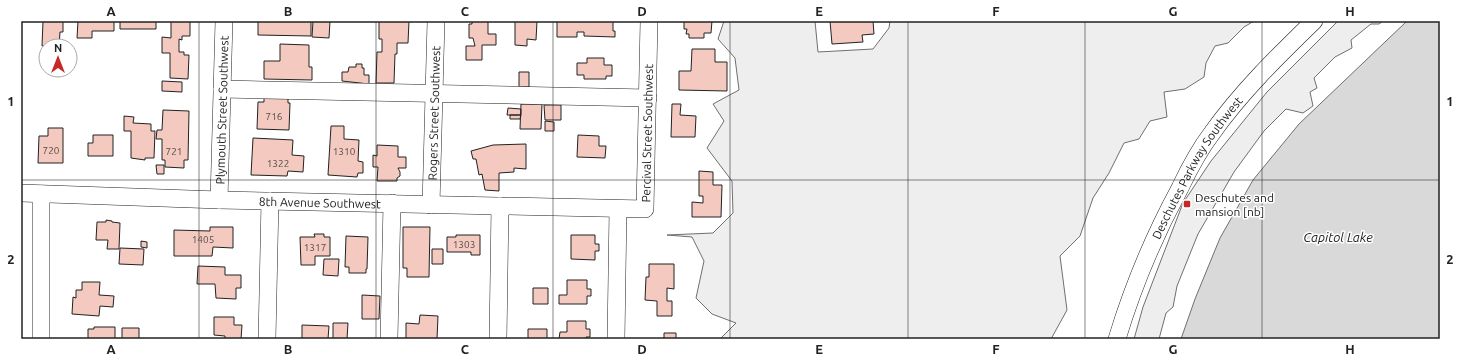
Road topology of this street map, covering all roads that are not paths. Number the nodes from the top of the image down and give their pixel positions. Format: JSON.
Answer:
{"nodes":[{"id":1,"x":224,"y":21,"type":"edge"},
{"id":2,"x":436,"y":21,"type":"edge"},
{"id":3,"x":649,"y":21,"type":"edge"},
{"id":4,"x":1314,"y":21,"type":"edge"},
{"id":5,"x":222,"y":89,"type":"junction"},
{"id":6,"x":434,"y":94,"type":"junction"},
{"id":7,"x":648,"y":98,"type":"junction"},
{"id":8,"x":21,"y":193,"type":"edge"},
{"id":9,"x":41,"y":194,"type":"junction"},
{"id":10,"x":218,"y":200,"type":"junction"},
{"id":11,"x":270,"y":201,"type":"junction"},
{"id":12,"x":392,"y":204,"type":"junction"},
{"id":13,"x":431,"y":204,"type":"junction"},
{"id":14,"x":500,"y":206,"type":"junction"},
{"id":15,"x":618,"y":209,"type":"junction"},
{"id":16,"x":41,"y":339,"type":"edge"},
{"id":17,"x":267,"y":339,"type":"edge"},
{"id":18,"x":389,"y":339,"type":"edge"},
{"id":19,"x":498,"y":339,"type":"edge"},
{"id":20,"x":616,"y":339,"type":"edge"},
{"id":21,"x":1117,"y":339,"type":"edge"}],
"edges":[{"from":1,"to":5,"type":"street","name":"Plymouth Street Southwest"},
{"from":2,"to":6,"type":"street","name":"Rogers Street Southwest"},
{"from":3,"to":7,"type":"street","name":"Percival Street Southwest"},
{"from":4,"to":21,"type":"street","name":"Deschutes Parkway Southwest"},
{"from":5,"to":6,"type":"street"},
{"from":5,"to":10,"type":"street","name":"Plymouth Street Southwest"},
{"from":6,"to":7,"type":"street"},
{"from":6,"to":13,"type":"street","name":"Rogers Street Southwest"},
{"from":7,"to":15,"type":"street","name":"Percival Street Southwest"},
{"from":8,"to":9,"type":"street","name":"8th Avenue Southwest"},
{"from":9,"to":10,"type":"street","name":"8th Avenue Southwest"},
{"from":9,"to":16,"type":"street"},
{"from":10,"to":11,"type":"street","name":"8th Avenue Southwest"},
{"from":11,"to":12,"type":"street","name":"8th Avenue Southwest"},
{"from":11,"to":17,"type":"street"},
{"from":12,"to":13,"type":"street","name":"8th Avenue Southwest"},
{"from":12,"to":18,"type":"street"},
{"from":13,"to":14,"type":"street","name":"8th Avenue Southwest"},
{"from":14,"to":15,"type":"street","name":"8th Avenue Southwest"},
{"from":14,"to":19,"type":"street"},
{"from":15,"to":20,"type":"street"}]}
